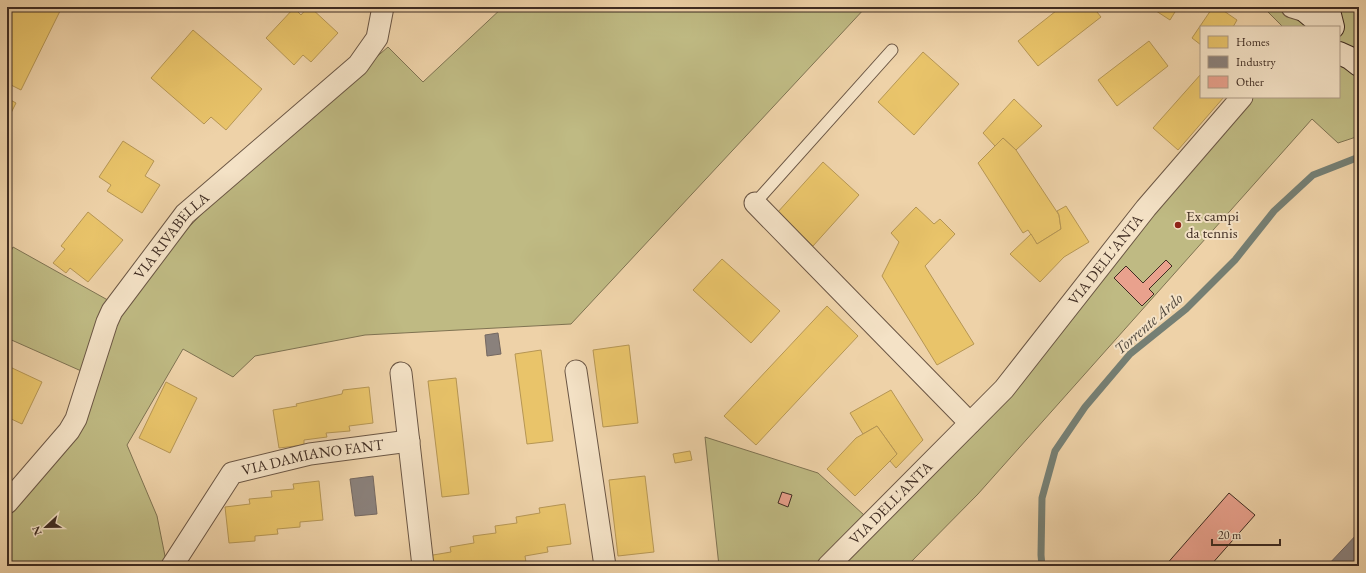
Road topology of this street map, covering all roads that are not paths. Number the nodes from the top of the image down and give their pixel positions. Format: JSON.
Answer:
{"nodes":[{"id":1,"x":383,"y":7,"type":"edge"},
{"id":2,"x":892,"y":50,"type":"dead end"},
{"id":3,"x":1241,"y":98,"type":"edge"},
{"id":4,"x":755,"y":203,"type":"joint"},
{"id":5,"x":576,"y":371,"type":"dead end"},
{"id":6,"x":401,"y":373,"type":"dead end"},
{"id":7,"x":970,"y":423,"type":"junction"},
{"id":8,"x":409,"y":441,"type":"junction"},
{"id":9,"x":7,"y":503,"type":"edge"},
{"id":10,"x":172,"y":566,"type":"edge"},
{"id":11,"x":423,"y":566,"type":"edge"},
{"id":12,"x":605,"y":566,"type":"edge"},
{"id":13,"x":828,"y":566,"type":"edge"}],
"edges":[{"from":1,"to":9,"type":"street","name":"VIA RIVABELLA"},
{"from":2,"to":4,"type":"lane"},
{"from":3,"to":7,"type":"street","name":"VIA DELL'ANTA"},
{"from":4,"to":7,"type":"street"},
{"from":5,"to":12,"type":"street"},
{"from":6,"to":8,"type":"street"},
{"from":7,"to":13,"type":"street","name":"VIA DELL'ANTA"},
{"from":8,"to":10,"type":"street","name":"VIA DAMIANO FANT"},
{"from":8,"to":11,"type":"street"}]}
